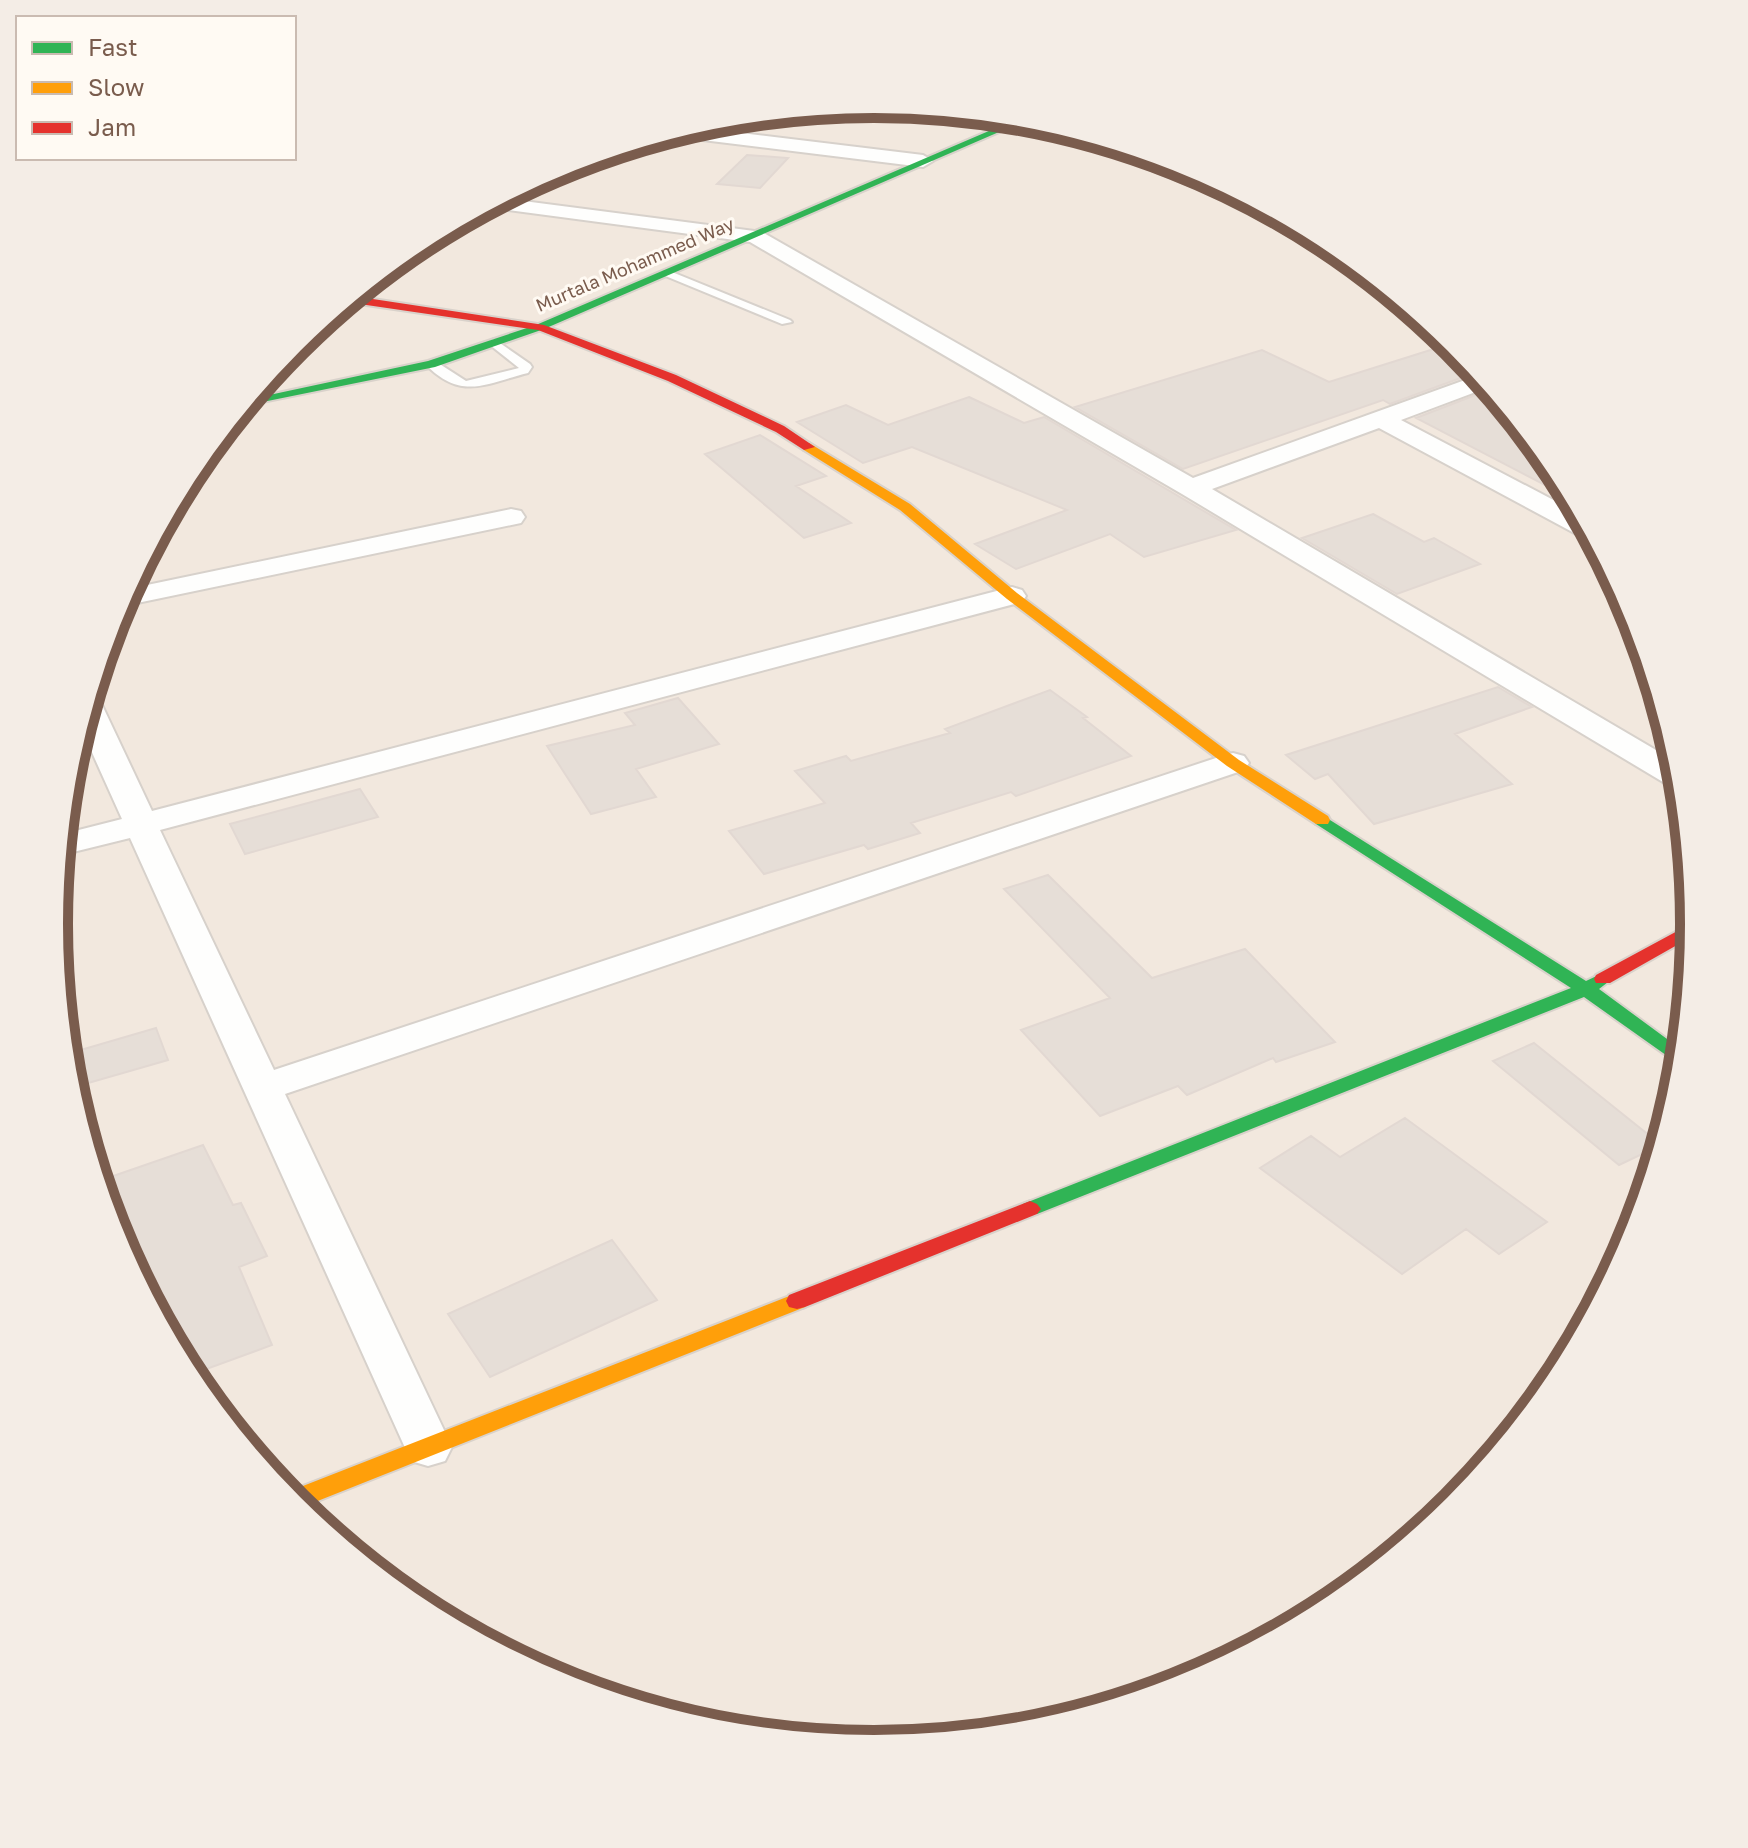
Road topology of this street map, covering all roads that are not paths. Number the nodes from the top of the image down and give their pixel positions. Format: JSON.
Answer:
{"nodes":[{"id":1,"x":1002,"y":129,"type":"edge"},
{"id":2,"x":709,"y":135,"type":"edge"},
{"id":3,"x":923,"y":161,"type":"junction"},
{"id":4,"x":510,"y":205,"type":"edge"},
{"id":5,"x":755,"y":236,"type":"junction"},
{"id":6,"x":667,"y":273,"type":"junction"},
{"id":7,"x":363,"y":301,"type":"edge"},
{"id":8,"x":786,"y":322,"type":"dead end"},
{"id":9,"x":540,"y":327,"type":"junction"},
{"id":10,"x":494,"y":343,"type":"junction"},
{"id":11,"x":431,"y":364,"type":"junction"},
{"id":12,"x":1473,"y":385,"type":"edge"},
{"id":13,"x":263,"y":399,"type":"edge"},
{"id":14,"x":1379,"y":418,"type":"junction"},
{"id":15,"x":1191,"y":488,"type":"junction"},
{"id":16,"x":511,"y":517,"type":"dead end"},
{"id":17,"x":1572,"y":520,"type":"edge"},
{"id":18,"x":138,"y":596,"type":"edge"},
{"id":19,"x":1012,"y":596,"type":"junction"},
{"id":20,"x":94,"y":721,"type":"edge"},
{"id":21,"x":1233,"y":763,"type":"junction"},
{"id":22,"x":1665,"y":769,"type":"edge"},
{"id":23,"x":141,"y":825,"type":"junction"},
{"id":24,"x":73,"y":842,"type":"edge"},
{"id":25,"x":1680,"y":936,"type":"edge"},
{"id":26,"x":1586,"y":989,"type":"junction"},
{"id":27,"x":1670,"y":1051,"type":"edge"},
{"id":28,"x":262,"y":1088,"type":"junction"},
{"id":29,"x":428,"y":1447,"type":"junction"},
{"id":30,"x":305,"y":1495,"type":"edge"}],
"edges":[{"from":1,"to":3,"type":"street","name":"Murtala Mohammed Way"},
{"from":2,"to":3,"type":"street"},
{"from":3,"to":5,"type":"street","name":"Murtala Mohammed Way"},
{"from":4,"to":5,"type":"street"},
{"from":5,"to":6,"type":"street","name":"Murtala Mohammed Way"},
{"from":5,"to":15,"type":"street"},
{"from":6,"to":8,"type":"lane"},
{"from":6,"to":9,"type":"street","name":"Murtala Mohammed Way"},
{"from":7,"to":9,"type":"street"},
{"from":9,"to":10,"type":"street","name":"Murtala Mohammed Way"},
{"from":9,"to":19,"type":"street"},
{"from":10,"to":11,"type":"street","name":"Murtala Mohammed Way"},
{"from":10,"to":11,"type":"lane"},
{"from":11,"to":13,"type":"street","name":"Murtala Mohammed Way"},
{"from":12,"to":14,"type":"street"},
{"from":14,"to":15,"type":"street"},
{"from":14,"to":17,"type":"street"},
{"from":15,"to":22,"type":"street"},
{"from":16,"to":18,"type":"street"},
{"from":19,"to":21,"type":"street"},
{"from":19,"to":23,"type":"street"},
{"from":20,"to":23,"type":"street"},
{"from":21,"to":26,"type":"street"},
{"from":21,"to":28,"type":"street"},
{"from":23,"to":24,"type":"street"},
{"from":23,"to":28,"type":"street"},
{"from":25,"to":26,"type":"street"},
{"from":26,"to":27,"type":"street"},
{"from":26,"to":29,"type":"street"},
{"from":28,"to":29,"type":"street"},
{"from":29,"to":30,"type":"street"}]}
